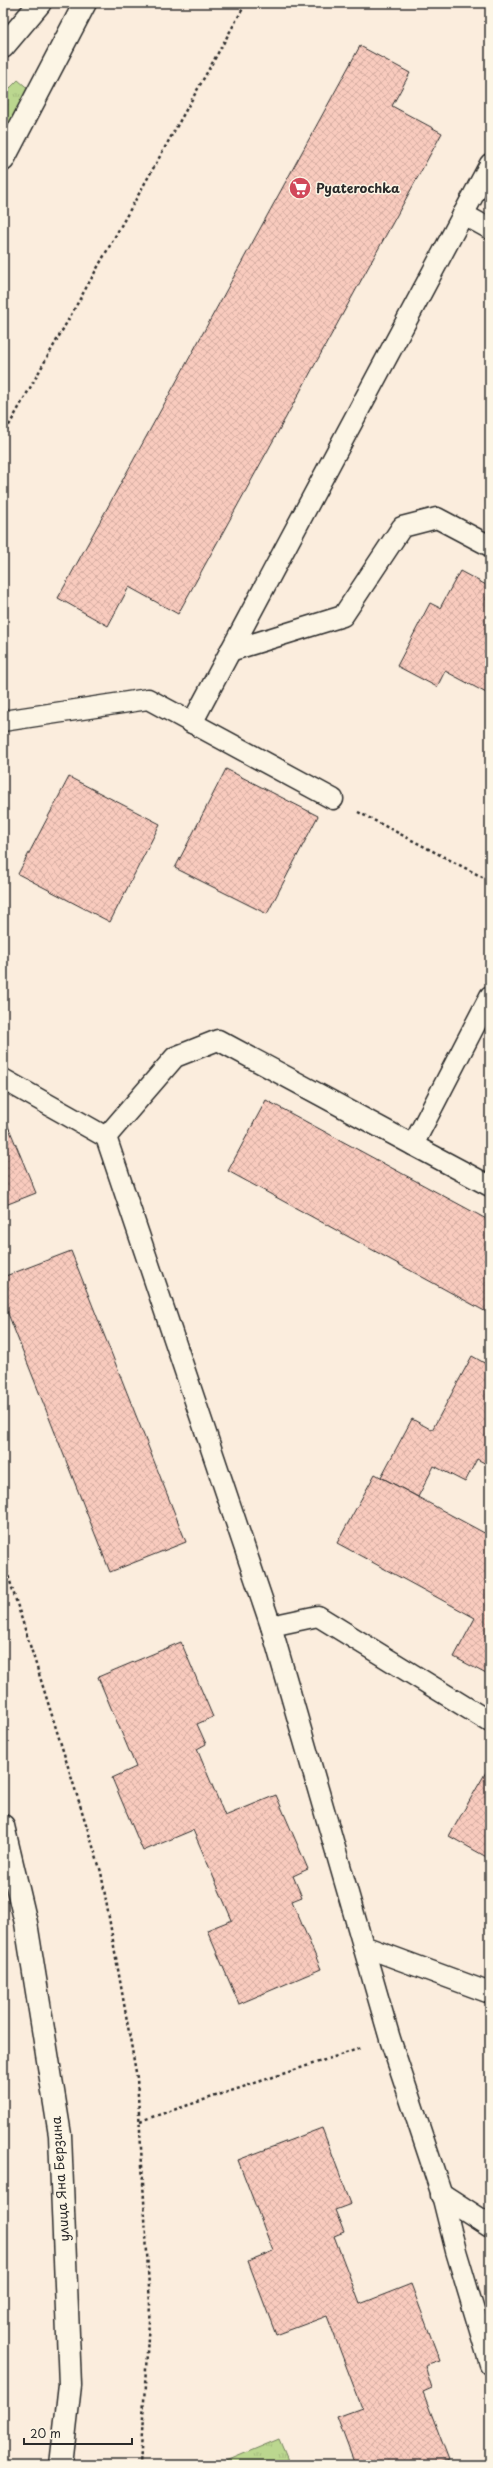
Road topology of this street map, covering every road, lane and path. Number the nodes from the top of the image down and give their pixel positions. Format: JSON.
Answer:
{"nodes":[{"id":1,"x":40,"y":3,"type":"edge"},
{"id":2,"x":85,"y":3,"type":"edge"},
{"id":3,"x":246,"y":3,"type":"edge"},
{"id":4,"x":3,"y":47,"type":"edge"},
{"id":5,"x":3,"y":160,"type":"edge"},
{"id":6,"x":490,"y":164,"type":"edge"},
{"id":7,"x":463,"y":214,"type":"junction"},
{"id":8,"x":490,"y":229,"type":"edge"},
{"id":9,"x":3,"y":436,"type":"edge"},
{"id":10,"x":490,"y":546,"type":"edge"},
{"id":11,"x":230,"y":651,"type":"junction"},
{"id":12,"x":3,"y":721,"type":"edge"},
{"id":13,"x":192,"y":722,"type":"junction"},
{"id":14,"x":333,"y":799,"type":"joint"},
{"id":15,"x":490,"y":881,"type":"edge"},
{"id":16,"x":490,"y":996,"type":"edge"},
{"id":17,"x":3,"y":1079,"type":"edge"},
{"id":18,"x":106,"y":1137,"type":"junction"},
{"id":19,"x":413,"y":1145,"type":"junction"},
{"id":20,"x":490,"y":1186,"type":"edge"},
{"id":21,"x":3,"y":1559,"type":"edge"},
{"id":22,"x":271,"y":1626,"type":"junction"},
{"id":23,"x":490,"y":1722,"type":"edge"},
{"id":24,"x":3,"y":1826,"type":"edge"},
{"id":25,"x":363,"y":1946,"type":"junction"},
{"id":26,"x":490,"y":1993,"type":"edge"},
{"id":27,"x":390,"y":2039,"type":"junction"},
{"id":28,"x":140,"y":2121,"type":"junction"},
{"id":29,"x":442,"y":2195,"type":"junction"},
{"id":30,"x":490,"y":2226,"type":"edge"},
{"id":31,"x":490,"y":2364,"type":"edge"},
{"id":32,"x":61,"y":2465,"type":"edge"},
{"id":33,"x":140,"y":2465,"type":"edge"}],
"edges":[{"from":1,"to":4,"type":"main road"},
{"from":2,"to":5,"type":"main road"},
{"from":3,"to":9,"type":"path"},
{"from":6,"to":7,"type":"lane"},
{"from":7,"to":8,"type":"lane"},
{"from":7,"to":11,"type":"lane"},
{"from":10,"to":11,"type":"lane"},
{"from":11,"to":13,"type":"lane"},
{"from":12,"to":13,"type":"lane"},
{"from":13,"to":14,"type":"lane"},
{"from":14,"to":15,"type":"path"},
{"from":16,"to":19,"type":"lane"},
{"from":17,"to":18,"type":"lane"},
{"from":18,"to":19,"type":"lane"},
{"from":18,"to":22,"type":"lane"},
{"from":19,"to":20,"type":"lane"},
{"from":21,"to":28,"type":"path"},
{"from":22,"to":23,"type":"lane"},
{"from":22,"to":25,"type":"lane"},
{"from":24,"to":32,"type":"main road","name":"улица Яна Берзина"},
{"from":25,"to":26,"type":"lane"},
{"from":25,"to":27,"type":"lane"},
{"from":27,"to":28,"type":"path"},
{"from":27,"to":29,"type":"lane"},
{"from":28,"to":33,"type":"path"},
{"from":29,"to":30,"type":"main road"},
{"from":29,"to":31,"type":"lane"}]}
